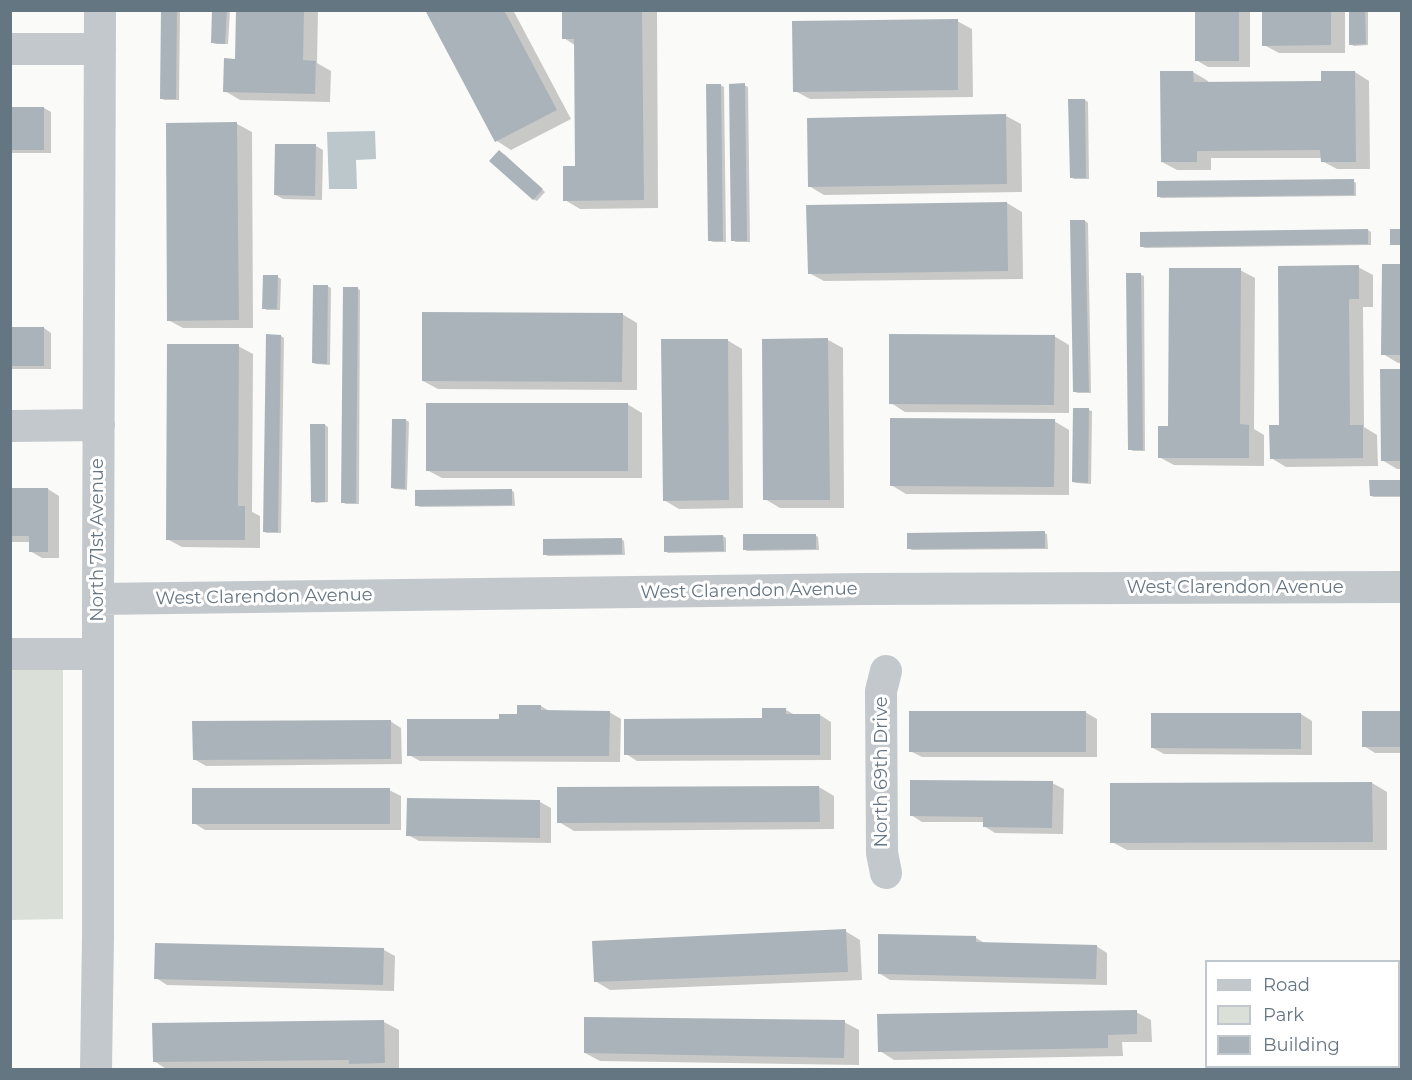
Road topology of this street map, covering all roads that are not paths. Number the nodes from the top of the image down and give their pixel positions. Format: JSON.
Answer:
{"nodes":[{"id":1,"x":100,"y":10,"type":"edge"},
{"id":2,"x":100,"y":49,"type":"junction"},
{"id":3,"x":10,"y":50,"type":"edge"},
{"id":4,"x":99,"y":425,"type":"junction"},
{"id":5,"x":10,"y":426,"type":"edge"},
{"id":6,"x":1401,"y":587,"type":"edge"},
{"id":7,"x":98,"y":599,"type":"junction"},
{"id":8,"x":10,"y":654,"type":"edge"},
{"id":9,"x":98,"y":654,"type":"junction"},
{"id":10,"x":886,"y":671,"type":"dead end"},
{"id":11,"x":886,"y":873,"type":"dead end"},
{"id":12,"x":96,"y":1070,"type":"edge"}],
"edges":[{"from":1,"to":2,"type":"street","name":"North 71st Avenue"},
{"from":2,"to":3,"type":"street"},
{"from":2,"to":4,"type":"street","name":"North 71st Avenue"},
{"from":4,"to":5,"type":"street"},
{"from":4,"to":7,"type":"street","name":"North 71st Avenue"},
{"from":6,"to":7,"type":"street","name":"West Clarendon Avenue"},
{"from":7,"to":9,"type":"street","name":"North 71st Avenue"},
{"from":8,"to":9,"type":"street"},
{"from":9,"to":12,"type":"street","name":"North 71st Avenue"},
{"from":10,"to":11,"type":"street","name":"North 69th Drive"}]}
